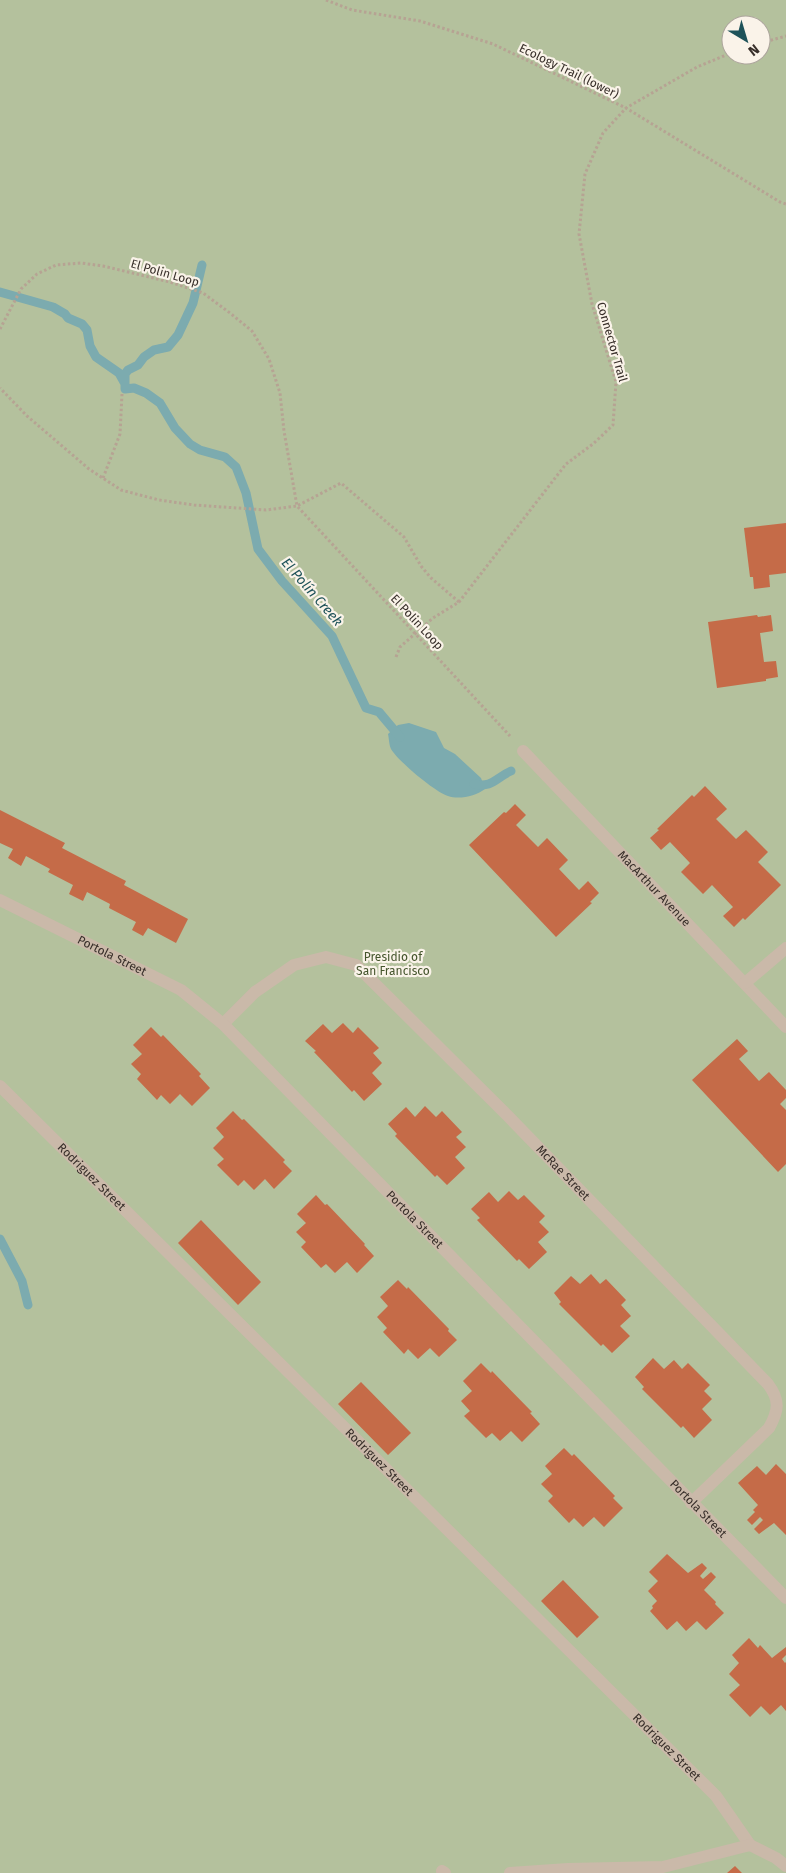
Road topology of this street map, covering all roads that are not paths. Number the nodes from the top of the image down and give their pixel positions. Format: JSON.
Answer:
{"nodes":[{"id":1,"x":523,"y":750,"type":"road end"},
{"id":2,"x":0,"y":900,"type":"edge"},
{"id":3,"x":786,"y":948,"type":"edge"},
{"id":4,"x":745,"y":983,"type":"junction"},
{"id":5,"x":223,"y":1024,"type":"junction"},
{"id":6,"x":786,"y":1027,"type":"edge"},
{"id":7,"x":0,"y":1086,"type":"edge"},
{"id":8,"x":691,"y":1503,"type":"junction"},
{"id":9,"x":786,"y":1598,"type":"edge"},
{"id":10,"x":750,"y":1845,"type":"junction"},
{"id":11,"x":786,"y":1866,"type":"edge"},
{"id":12,"x":510,"y":1873,"type":"edge"}],
"edges":[{"from":1,"to":4,"type":"street","name":"MacArthur Avenue"},
{"from":2,"to":5,"type":"street","name":"Portola Street"},
{"from":3,"to":4,"type":"street"},
{"from":4,"to":6,"type":"street","name":"MacArthur Avenue"},
{"from":5,"to":8,"type":"street","name":"Portola Street"},
{"from":5,"to":8,"type":"street","name":"McRae Street"},
{"from":7,"to":10,"type":"street","name":"Rodriguez Street"},
{"from":8,"to":9,"type":"street","name":"Portola Street"},
{"from":10,"to":11,"type":"street"},
{"from":10,"to":12,"type":"street"}]}
